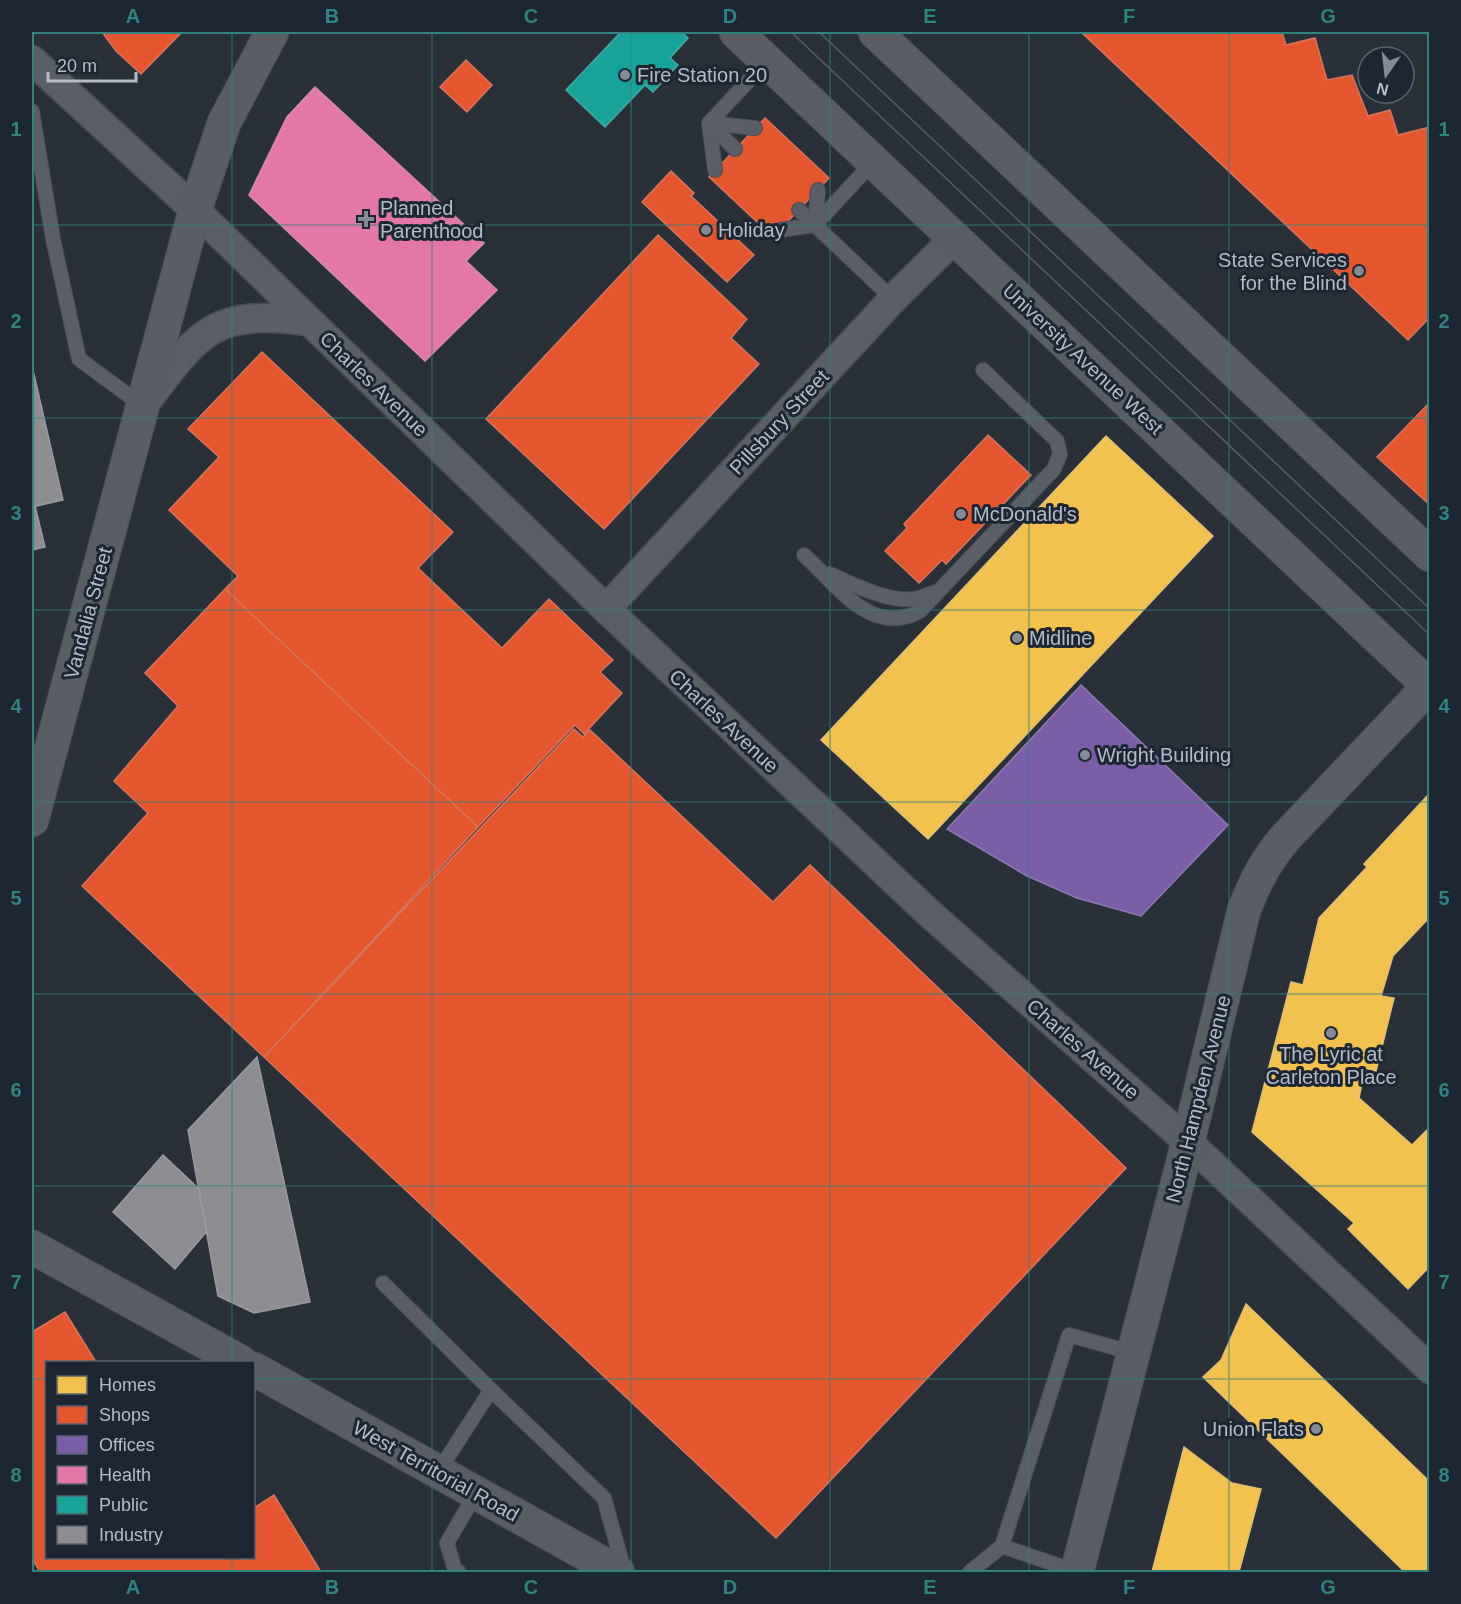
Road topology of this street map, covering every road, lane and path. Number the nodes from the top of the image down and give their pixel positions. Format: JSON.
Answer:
{"nodes":[{"id":1,"x":272,"y":32,"type":"edge"},
{"id":2,"x":736,"y":32,"type":"edge"},
{"id":3,"x":875,"y":32,"type":"edge"},
{"id":4,"x":32,"y":60,"type":"edge"},
{"id":5,"x":767,"y":61,"type":"junction"},
{"id":6,"x":32,"y":111,"type":"edge"},
{"id":7,"x":709,"y":123,"type":"junction"},
{"id":8,"x":755,"y":128,"type":"dead end"},
{"id":9,"x":735,"y":149,"type":"dead end"},
{"id":10,"x":874,"y":161,"type":"junction"},
{"id":11,"x":715,"y":170,"type":"dead end"},
{"id":12,"x":818,"y":190,"type":"dead end"},
{"id":13,"x":195,"y":210,"type":"junction"},
{"id":14,"x":799,"y":210,"type":"dead end"},
{"id":15,"x":815,"y":225,"type":"junction"},
{"id":16,"x":780,"y":230,"type":"dead end"},
{"id":17,"x":955,"y":238,"type":"junction"},
{"id":18,"x":893,"y":299,"type":"junction"},
{"id":19,"x":308,"y":321,"type":"junction"},
{"id":20,"x":983,"y":370,"type":"dead end"},
{"id":21,"x":142,"y":406,"type":"junction"},
{"id":22,"x":804,"y":555,"type":"dead end"},
{"id":23,"x":1430,"y":555,"type":"edge"},
{"id":24,"x":821,"y":571,"type":"junction"},
{"id":25,"x":939,"y":591,"type":"junction"},
{"id":26,"x":606,"y":609,"type":"junction"},
{"id":27,"x":1429,"y":686,"type":"edge"},
{"id":28,"x":32,"y":820,"type":"edge"},
{"id":29,"x":1188,"y":1142,"type":"junction"},
{"id":30,"x":32,"y":1247,"type":"edge"},
{"id":31,"x":383,"y":1283,"type":"dead end"},
{"id":32,"x":1134,"y":1353,"type":"junction"},
{"id":33,"x":239,"y":1361,"type":"edge"},
{"id":34,"x":1430,"y":1369,"type":"edge"},
{"id":35,"x":255,"y":1370,"type":"edge"},
{"id":36,"x":491,"y":1390,"type":"junction"},
{"id":37,"x":438,"y":1472,"type":"junction"},
{"id":38,"x":476,"y":1493,"type":"junction"},
{"id":39,"x":1002,"y":1546,"type":"junction"},
{"id":40,"x":459,"y":1572,"type":"edge"},
{"id":41,"x":618,"y":1572,"type":"edge"},
{"id":42,"x":624,"y":1572,"type":"edge"},
{"id":43,"x":970,"y":1572,"type":"edge"},
{"id":44,"x":1077,"y":1572,"type":"edge"}],
"edges":[{"from":1,"to":13,"type":"street","name":"Vandalia Street"},
{"from":2,"to":5,"type":"street","name":"University Avenue West"},
{"from":3,"to":23,"type":"street"},
{"from":4,"to":13,"type":"street","name":"Charles Avenue"},
{"from":5,"to":7,"type":"lane"},
{"from":5,"to":10,"type":"street","name":"University Avenue West"},
{"from":6,"to":21,"type":"lane"},
{"from":7,"to":8,"type":"lane"},
{"from":7,"to":9,"type":"lane"},
{"from":7,"to":11,"type":"lane"},
{"from":10,"to":15,"type":"lane"},
{"from":10,"to":17,"type":"street","name":"University Avenue West"},
{"from":12,"to":15,"type":"lane"},
{"from":13,"to":19,"type":"street","name":"Charles Avenue"},
{"from":13,"to":21,"type":"street","name":"Vandalia Street"},
{"from":14,"to":15,"type":"lane"},
{"from":15,"to":16,"type":"lane"},
{"from":15,"to":18,"type":"lane"},
{"from":17,"to":18,"type":"street","name":"Pillsbury Street"},
{"from":17,"to":27,"type":"street","name":"University Avenue West"},
{"from":18,"to":26,"type":"street","name":"Pillsbury Street"},
{"from":19,"to":21,"type":"street","name":"Vandalia Street"},
{"from":19,"to":26,"type":"street","name":"Charles Avenue"},
{"from":20,"to":25,"type":"lane"},
{"from":21,"to":28,"type":"street","name":"Vandalia Street"},
{"from":22,"to":24,"type":"lane"},
{"from":24,"to":25,"type":"lane"},
{"from":24,"to":25,"type":"lane"},
{"from":26,"to":29,"type":"street","name":"Charles Avenue"},
{"from":27,"to":29,"type":"street","name":"North Hampden Avenue"},
{"from":29,"to":32,"type":"street","name":"North Hampden Avenue"},
{"from":29,"to":34,"type":"street","name":"Charles Avenue"},
{"from":30,"to":33,"type":"street"},
{"from":31,"to":36,"type":"lane"},
{"from":32,"to":39,"type":"lane"},
{"from":32,"to":44,"type":"street","name":"North Hampden Avenue"},
{"from":35,"to":37,"type":"street","name":"West Territorial Road"},
{"from":36,"to":37,"type":"lane"},
{"from":36,"to":42,"type":"lane"},
{"from":37,"to":38,"type":"street","name":"West Territorial Road"},
{"from":38,"to":40,"type":"lane"},
{"from":38,"to":41,"type":"street","name":"West Territorial Road"},
{"from":39,"to":43,"type":"lane"},
{"from":39,"to":44,"type":"lane"}]}
